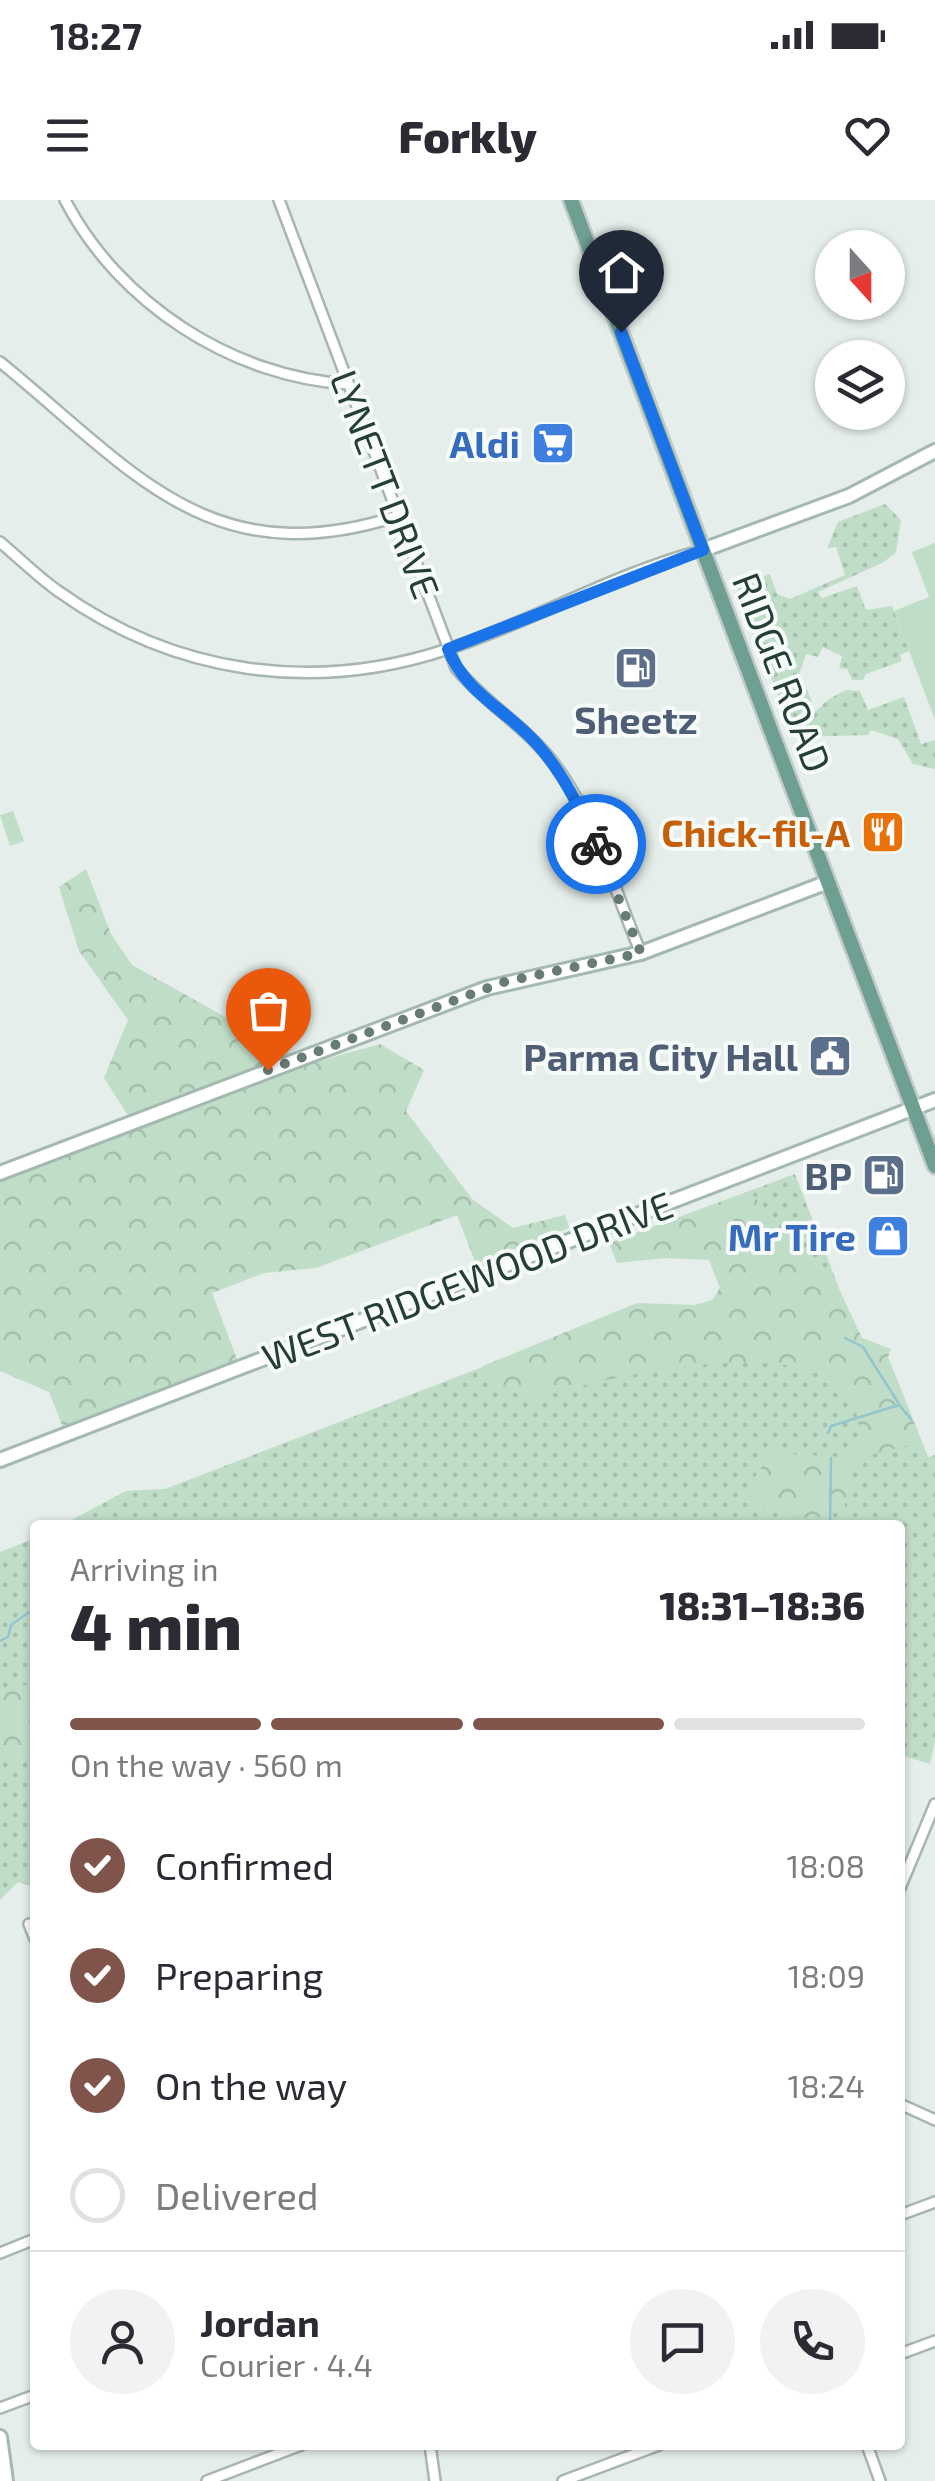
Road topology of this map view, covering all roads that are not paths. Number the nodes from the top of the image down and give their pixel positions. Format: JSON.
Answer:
{"nodes":[{"id":1,"x":65,"y":200,"type":"edge"},
{"id":2,"x":278,"y":200,"type":"edge"},
{"id":3,"x":571,"y":200,"type":"edge"},
{"id":4,"x":0,"y":362,"type":"edge"},
{"id":5,"x":348,"y":384,"type":"junction"},
{"id":6,"x":935,"y":451,"type":"edge"},
{"id":7,"x":398,"y":516,"type":"junction"},
{"id":8,"x":1,"y":546,"type":"edge"},
{"id":9,"x":703,"y":550,"type":"junction"},
{"id":10,"x":448,"y":649,"type":"junction"},
{"id":11,"x":828,"y":882,"type":"junction"},
{"id":12,"x":641,"y":953,"type":"junction"},
{"id":13,"x":935,"y":1100,"type":"edge"},
{"id":14,"x":914,"y":1108,"type":"junction"},
{"id":15,"x":935,"y":1166,"type":"edge"},
{"id":16,"x":0,"y":1173,"type":"edge"},
{"id":17,"x":0,"y":1460,"type":"edge"},
{"id":18,"x":935,"y":1804,"type":"edge"},
{"id":19,"x":905,"y":1876,"type":"edge"},
{"id":20,"x":905,"y":2106,"type":"edge"},
{"id":21,"x":933,"y":2115,"type":"edge"},
{"id":22,"x":935,"y":2202,"type":"edge"},
{"id":23,"x":905,"y":2213,"type":"edge"},
{"id":24,"x":30,"y":2242,"type":"edge"},
{"id":25,"x":0,"y":2253,"type":"edge"},
{"id":26,"x":935,"y":2341,"type":"edge"},
{"id":27,"x":905,"y":2352,"type":"edge"},
{"id":28,"x":30,"y":2397,"type":"edge"},
{"id":29,"x":0,"y":2408,"type":"edge"},
{"id":30,"x":0,"y":2437,"type":"edge"},
{"id":31,"x":288,"y":2450,"type":"edge"},
{"id":32,"x":431,"y":2450,"type":"edge"},
{"id":33,"x":645,"y":2450,"type":"edge"},
{"id":34,"x":870,"y":2450,"type":"edge"},
{"id":35,"x":6,"y":2481,"type":"edge"},
{"id":36,"x":207,"y":2481,"type":"edge"},
{"id":37,"x":435,"y":2481,"type":"edge"},
{"id":38,"x":563,"y":2481,"type":"edge"},
{"id":39,"x":880,"y":2481,"type":"edge"}],
"edges":[{"from":1,"to":5,"type":"street"},
{"from":2,"to":5,"type":"street","name":"LYNETT DRIVE"},
{"from":3,"to":9,"type":"main road","name":"RIDGE ROAD"},
{"from":4,"to":7,"type":"street"},
{"from":5,"to":7,"type":"street","name":"LYNETT DRIVE"},
{"from":6,"to":9,"type":"street"},
{"from":7,"to":10,"type":"street","name":"LYNETT DRIVE"},
{"from":8,"to":10,"type":"street"},
{"from":9,"to":10,"type":"street"},
{"from":9,"to":11,"type":"main road","name":"RIDGE ROAD"},
{"from":10,"to":12,"type":"street","name":"LYNETT DRIVE"},
{"from":11,"to":12,"type":"street"},
{"from":11,"to":14,"type":"main road","name":"RIDGE ROAD"},
{"from":12,"to":16,"type":"street"},
{"from":13,"to":14,"type":"street","name":"WEST RIDGEWOOD DRIVE"},
{"from":14,"to":15,"type":"main road","name":"RIDGE ROAD"},
{"from":14,"to":17,"type":"street","name":"WEST RIDGEWOOD DRIVE"},
{"from":18,"to":19,"type":"street"},
{"from":20,"to":21,"type":"street"},
{"from":22,"to":23,"type":"street"},
{"from":24,"to":25,"type":"street"},
{"from":26,"to":27,"type":"street"},
{"from":28,"to":29,"type":"street"},
{"from":30,"to":35,"type":"street"},
{"from":31,"to":36,"type":"street"},
{"from":32,"to":37,"type":"street"},
{"from":33,"to":38,"type":"street"},
{"from":34,"to":39,"type":"street"}]}
